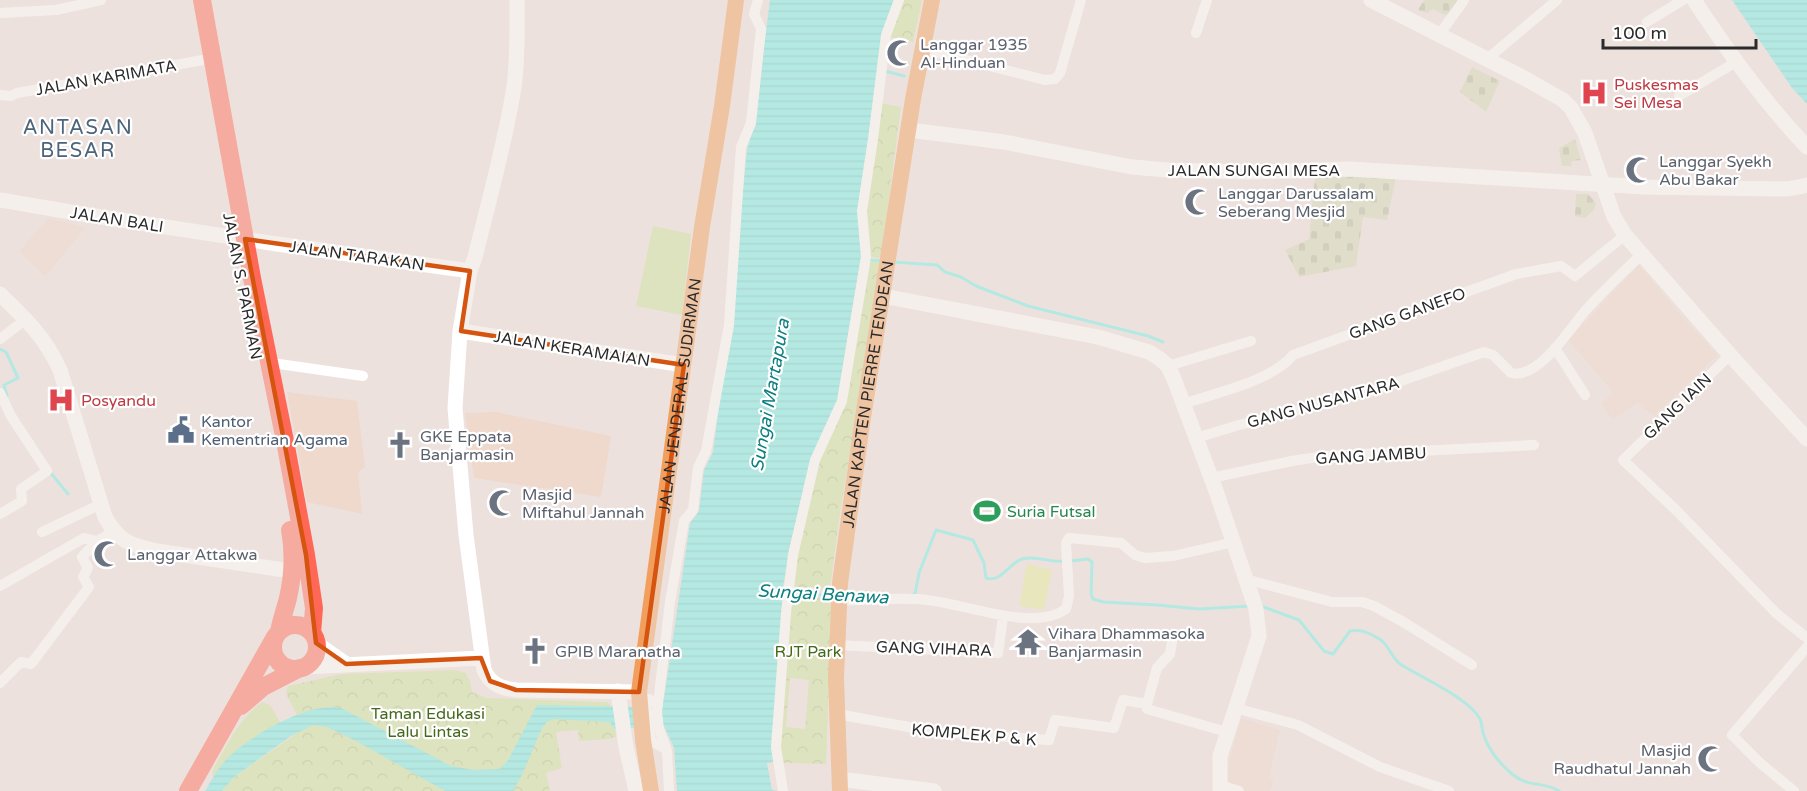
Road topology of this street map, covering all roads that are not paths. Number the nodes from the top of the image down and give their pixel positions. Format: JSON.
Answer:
{"nodes":[{"id":1,"x":101,"y":0,"type":"edge"},
{"id":2,"x":191,"y":0,"type":"edge"},
{"id":3,"x":202,"y":0,"type":"edge"},
{"id":4,"x":517,"y":0,"type":"edge"},
{"id":5,"x":758,"y":0,"type":"edge"},
{"id":6,"x":899,"y":0,"type":"edge"},
{"id":7,"x":932,"y":0,"type":"edge"},
{"id":8,"x":1081,"y":0,"type":"edge"},
{"id":9,"x":1207,"y":0,"type":"edge"},
{"id":10,"x":1371,"y":0,"type":"edge"},
{"id":11,"x":1464,"y":0,"type":"edge"},
{"id":12,"x":1557,"y":0,"type":"edge"},
{"id":13,"x":1683,"y":0,"type":"edge"},
{"id":14,"x":1694,"y":0,"type":"edge"},
{"id":15,"x":735,"y":5,"type":"edge"},
{"id":16,"x":0,"y":13,"type":"edge"},
{"id":17,"x":1647,"y":22,"type":"dead end"},
{"id":18,"x":1196,"y":33,"type":"dead end"},
{"id":19,"x":1439,"y":35,"type":"junction"},
{"id":20,"x":922,"y":49,"type":"junction"},
{"id":21,"x":203,"y":60,"type":"junction"},
{"id":22,"x":1486,"y":60,"type":"junction"},
{"id":23,"x":1736,"y":62,"type":"junction"},
{"id":24,"x":5,"y":96,"type":"edge"},
{"id":25,"x":1679,"y":96,"type":"dead end"},
{"id":26,"x":909,"y":130,"type":"junction"},
{"id":27,"x":1807,"y":147,"type":"edge"},
{"id":28,"x":1603,"y":184,"type":"junction"},
{"id":29,"x":1807,"y":185,"type":"edge"},
{"id":30,"x":0,"y":200,"type":"edge"},
{"id":31,"x":1625,"y":235,"type":"junction"},
{"id":32,"x":239,"y":238,"type":"junction"},
{"id":33,"x":1641,"y":255,"type":"junction"},
{"id":34,"x":470,"y":271,"type":"junction"},
{"id":35,"x":0,"y":294,"type":"edge"},
{"id":36,"x":883,"y":296,"type":"junction"},
{"id":37,"x":26,"y":319,"type":"junction"},
{"id":38,"x":460,"y":331,"type":"junction"},
{"id":39,"x":0,"y":339,"type":"edge"},
{"id":40,"x":1251,"y":340,"type":"dead end"},
{"id":41,"x":1556,"y":348,"type":"junction"},
{"id":42,"x":267,"y":352,"type":"junction"},
{"id":43,"x":1730,"y":355,"type":"junction"},
{"id":44,"x":684,"y":365,"type":"junction"},
{"id":45,"x":1168,"y":366,"type":"junction"},
{"id":46,"x":363,"y":376,"type":"dead end"},
{"id":47,"x":0,"y":393,"type":"edge"},
{"id":48,"x":1585,"y":395,"type":"dead end"},
{"id":49,"x":1183,"y":404,"type":"junction"},
{"id":50,"x":1196,"y":438,"type":"junction"},
{"id":51,"x":1807,"y":439,"type":"edge"},
{"id":52,"x":1534,"y":445,"type":"dead end"},
{"id":53,"x":1211,"y":478,"type":"junction"},
{"id":54,"x":101,"y":504,"type":"junction"},
{"id":55,"x":0,"y":514,"type":"edge"},
{"id":56,"x":42,"y":532,"type":"dead end"},
{"id":57,"x":113,"y":532,"type":"junction"},
{"id":58,"x":97,"y":541,"type":"junction"},
{"id":59,"x":1234,"y":542,"type":"junction"},
{"id":60,"x":291,"y":571,"type":"junction"},
{"id":61,"x":1245,"y":579,"type":"junction"},
{"id":62,"x":0,"y":586,"type":"edge"},
{"id":63,"x":839,"y":597,"type":"junction"},
{"id":64,"x":1003,"y":617,"type":"junction"},
{"id":65,"x":277,"y":634,"type":"junction"},
{"id":66,"x":1173,"y":636,"type":"dead end"},
{"id":67,"x":314,"y":638,"type":"junction"},
{"id":68,"x":1807,"y":638,"type":"edge"},
{"id":69,"x":837,"y":645,"type":"junction"},
{"id":70,"x":1807,"y":647,"type":"edge"},
{"id":71,"x":482,"y":658,"type":"junction"},
{"id":72,"x":346,"y":664,"type":"junction"},
{"id":73,"x":1472,"y":665,"type":"dead end"},
{"id":74,"x":302,"y":668,"type":"junction"},
{"id":75,"x":4,"y":671,"type":"edge"},
{"id":76,"x":0,"y":683,"type":"edge"},
{"id":77,"x":619,"y":697,"type":"junction"},
{"id":78,"x":647,"y":697,"type":"junction"},
{"id":79,"x":1147,"y":704,"type":"junction"},
{"id":80,"x":1235,"y":708,"type":"junction"},
{"id":81,"x":837,"y":714,"type":"junction"},
{"id":82,"x":230,"y":715,"type":"junction"},
{"id":83,"x":646,"y":732,"type":"junction"},
{"id":84,"x":1227,"y":732,"type":"junction"},
{"id":85,"x":666,"y":749,"type":"junction"},
{"id":86,"x":839,"y":785,"type":"edge"},
{"id":87,"x":1220,"y":788,"type":"edge"},
{"id":88,"x":188,"y":791,"type":"edge"},
{"id":89,"x":636,"y":791,"type":"edge"},
{"id":90,"x":651,"y":791,"type":"edge"},
{"id":91,"x":669,"y":791,"type":"edge"},
{"id":92,"x":783,"y":791,"type":"edge"},
{"id":93,"x":934,"y":791,"type":"edge"},
{"id":94,"x":1239,"y":791,"type":"edge"},
{"id":95,"x":1449,"y":791,"type":"edge"},
{"id":96,"x":1794,"y":791,"type":"edge"}],
"edges":[{"from":1,"to":16,"type":"street"},
{"from":2,"to":21,"type":"highway","name":"JALAN S. PARMAN"},
{"from":3,"to":32,"type":"highway","name":"JALAN S. PARMAN"},
{"from":4,"to":34,"type":"main road"},
{"from":5,"to":78,"type":"street"},
{"from":6,"to":92,"type":"street"},
{"from":7,"to":20,"type":"main road","name":"JALAN KAPTEN PIERRE TENDEAN"},
{"from":8,"to":20,"type":"street"},
{"from":9,"to":18,"type":"street"},
{"from":10,"to":19,"type":"main road"},
{"from":11,"to":19,"type":"street"},
{"from":12,"to":22,"type":"street"},
{"from":13,"to":17,"type":"street"},
{"from":14,"to":23,"type":"main road"},
{"from":15,"to":44,"type":"main road","name":"JALAN JENDERAL SUDIRMAN"},
{"from":19,"to":22,"type":"main road"},
{"from":20,"to":26,"type":"main road","name":"JALAN KAPTEN PIERRE TENDEAN"},
{"from":21,"to":24,"type":"street","name":"JALAN KARIMATA"},
{"from":21,"to":32,"type":"highway","name":"JALAN S. PARMAN"},
{"from":22,"to":28,"type":"main road"},
{"from":23,"to":25,"type":"street"},
{"from":23,"to":27,"type":"main road"},
{"from":26,"to":28,"type":"main road","name":"JALAN SUNGAI MESA"},
{"from":26,"to":36,"type":"main road","name":"JALAN KAPTEN PIERRE TENDEAN"},
{"from":28,"to":29,"type":"main road","name":"JALAN SUNGAI MESA"},
{"from":28,"to":31,"type":"main road"},
{"from":30,"to":32,"type":"main road","name":"JALAN BALI"},
{"from":31,"to":33,"type":"main road"},
{"from":31,"to":49,"type":"street","name":"GANG GANEFO"},
{"from":32,"to":34,"type":"main road","name":"JALAN TARAKAN"},
{"from":32,"to":42,"type":"highway","name":"JALAN S. PARMAN"},
{"from":32,"to":60,"type":"highway","name":"JALAN S. PARMAN"},
{"from":33,"to":41,"type":"street","name":"GANG NUSANTARA"},
{"from":33,"to":43,"type":"main road"},
{"from":34,"to":38,"type":"main road"},
{"from":35,"to":37,"type":"main road"},
{"from":36,"to":45,"type":"main road"},
{"from":36,"to":63,"type":"main road","name":"JALAN KAPTEN PIERRE TENDEAN"},
{"from":37,"to":39,"type":"street"},
{"from":37,"to":54,"type":"main road"},
{"from":38,"to":44,"type":"main road","name":"JALAN KERAMAIAN"},
{"from":38,"to":71,"type":"main road"},
{"from":40,"to":45,"type":"street"},
{"from":41,"to":48,"type":"street"},
{"from":41,"to":50,"type":"street","name":"GANG NUSANTARA"},
{"from":42,"to":46,"type":"street"},
{"from":42,"to":67,"type":"highway","name":"JALAN S. PARMAN"},
{"from":43,"to":51,"type":"main road"},
{"from":43,"to":68,"type":"street","name":"GANG IAIN"},
{"from":44,"to":78,"type":"main road","name":"JALAN JENDERAL SUDIRMAN"},
{"from":45,"to":49,"type":"main road"},
{"from":47,"to":55,"type":"street"},
{"from":49,"to":50,"type":"main road"},
{"from":50,"to":53,"type":"main road"},
{"from":52,"to":53,"type":"street","name":"GANG JAMBU"},
{"from":53,"to":59,"type":"main road"},
{"from":54,"to":56,"type":"street"},
{"from":54,"to":57,"type":"main road"},
{"from":57,"to":58,"type":"street"},
{"from":57,"to":60,"type":"main road"},
{"from":58,"to":62,"type":"street"},
{"from":58,"to":75,"type":"street"},
{"from":59,"to":61,"type":"main road"},
{"from":59,"to":64,"type":"street"},
{"from":60,"to":65,"type":"highway","name":"JALAN S. PARMAN"},
{"from":61,"to":73,"type":"street"},
{"from":61,"to":80,"type":"main road"},
{"from":63,"to":64,"type":"street"},
{"from":63,"to":69,"type":"main road","name":"JALAN KAPTEN PIERRE TENDEAN"},
{"from":64,"to":69,"type":"street","name":"GANG VIHARA"},
{"from":65,"to":67,"type":"highway"},
{"from":65,"to":74,"type":"highway"},
{"from":65,"to":82,"type":"highway"},
{"from":66,"to":79,"type":"street"},
{"from":67,"to":72,"type":"main road"},
{"from":67,"to":74,"type":"highway"},
{"from":69,"to":81,"type":"main road","name":"JALAN KAPTEN PIERRE TENDEAN"},
{"from":70,"to":96,"type":"street"},
{"from":71,"to":72,"type":"main road"},
{"from":71,"to":77,"type":"main road"},
{"from":72,"to":74,"type":"main road"},
{"from":74,"to":82,"type":"highway"},
{"from":75,"to":76,"type":"street"},
{"from":77,"to":78,"type":"main road"},
{"from":77,"to":89,"type":"main road"},
{"from":78,"to":83,"type":"main road","name":"JALAN JENDERAL SUDIRMAN"},
{"from":78,"to":85,"type":"street"},
{"from":79,"to":81,"type":"street","name":"KOMPLEK P & K"},
{"from":79,"to":84,"type":"street"},
{"from":80,"to":84,"type":"main road"},
{"from":80,"to":95,"type":"street"},
{"from":81,"to":86,"type":"main road","name":"JALAN KAPTEN PIERRE TENDEAN"},
{"from":82,"to":88,"type":"highway"},
{"from":83,"to":85,"type":"street"},
{"from":83,"to":90,"type":"main road","name":"JALAN JENDERAL SUDIRMAN"},
{"from":84,"to":87,"type":"main road"},
{"from":85,"to":91,"type":"street"},
{"from":86,"to":93,"type":"main road"},
{"from":87,"to":94,"type":"street"}]}
